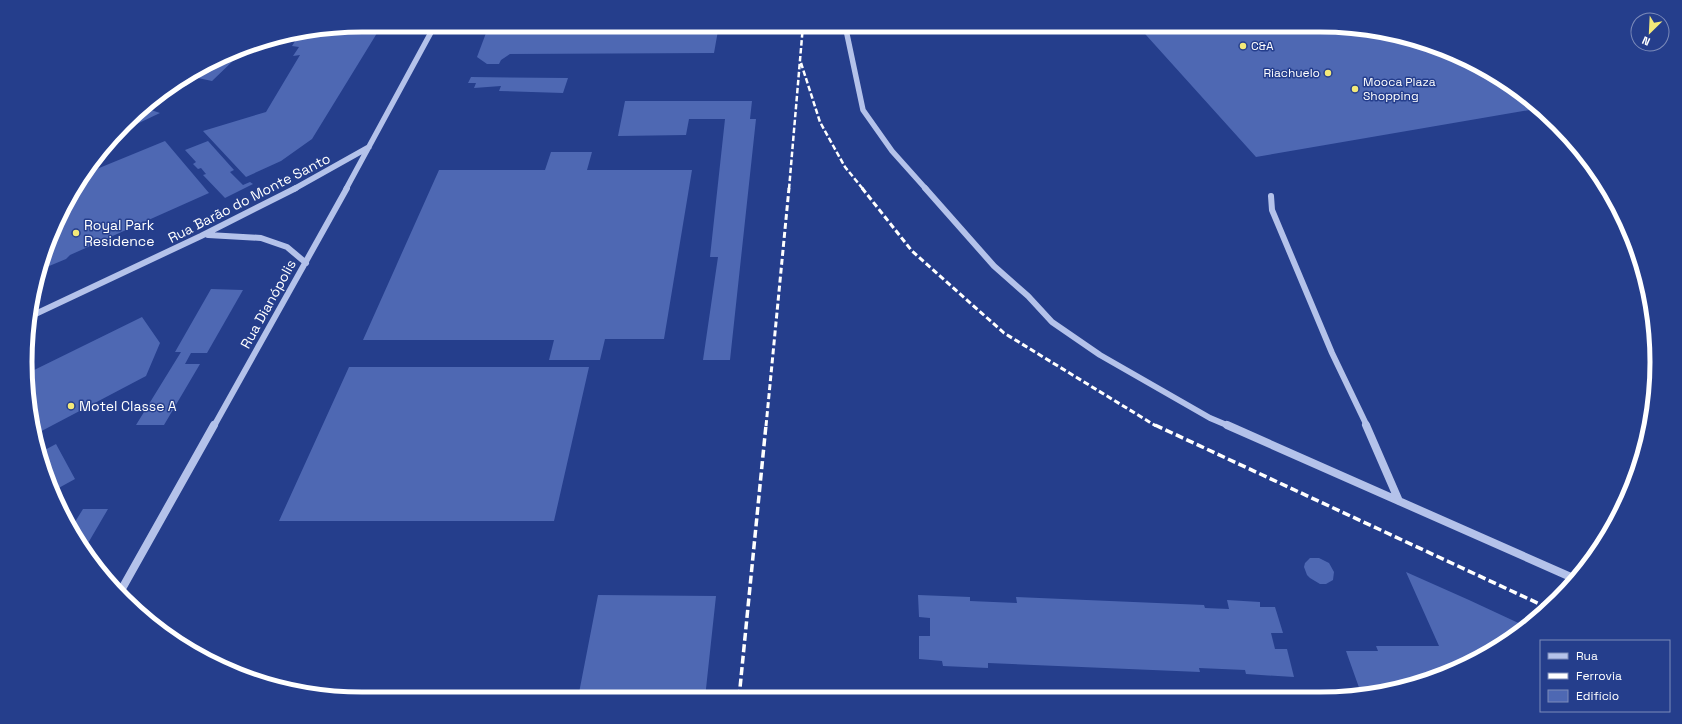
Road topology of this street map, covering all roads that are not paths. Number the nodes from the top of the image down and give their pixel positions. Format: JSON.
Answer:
{"nodes":[{"id":1,"x":431,"y":32,"type":"edge"},
{"id":2,"x":847,"y":32,"type":"edge"},
{"id":3,"x":370,"y":146,"type":"junction"},
{"id":4,"x":1271,"y":196,"type":"dead end"},
{"id":5,"x":207,"y":235,"type":"junction"},
{"id":6,"x":306,"y":263,"type":"junction"},
{"id":7,"x":36,"y":314,"type":"edge"},
{"id":8,"x":1399,"y":501,"type":"junction"},
{"id":9,"x":1571,"y":577,"type":"edge"},
{"id":10,"x":123,"y":589,"type":"edge"}],
"edges":[{"from":1,"to":3,"type":"street","name":"Rua Dianópolis"},
{"from":2,"to":8,"type":"street"},
{"from":3,"to":5,"type":"street","name":"Rua Barão do Monte Santo"},
{"from":3,"to":6,"type":"street","name":"Rua Dianópolis"},
{"from":4,"to":8,"type":"street"},
{"from":5,"to":6,"type":"street"},
{"from":5,"to":7,"type":"street","name":"Rua Barão do Monte Santo"},
{"from":6,"to":10,"type":"street","name":"Rua Dianópolis"},
{"from":8,"to":9,"type":"street"}]}
